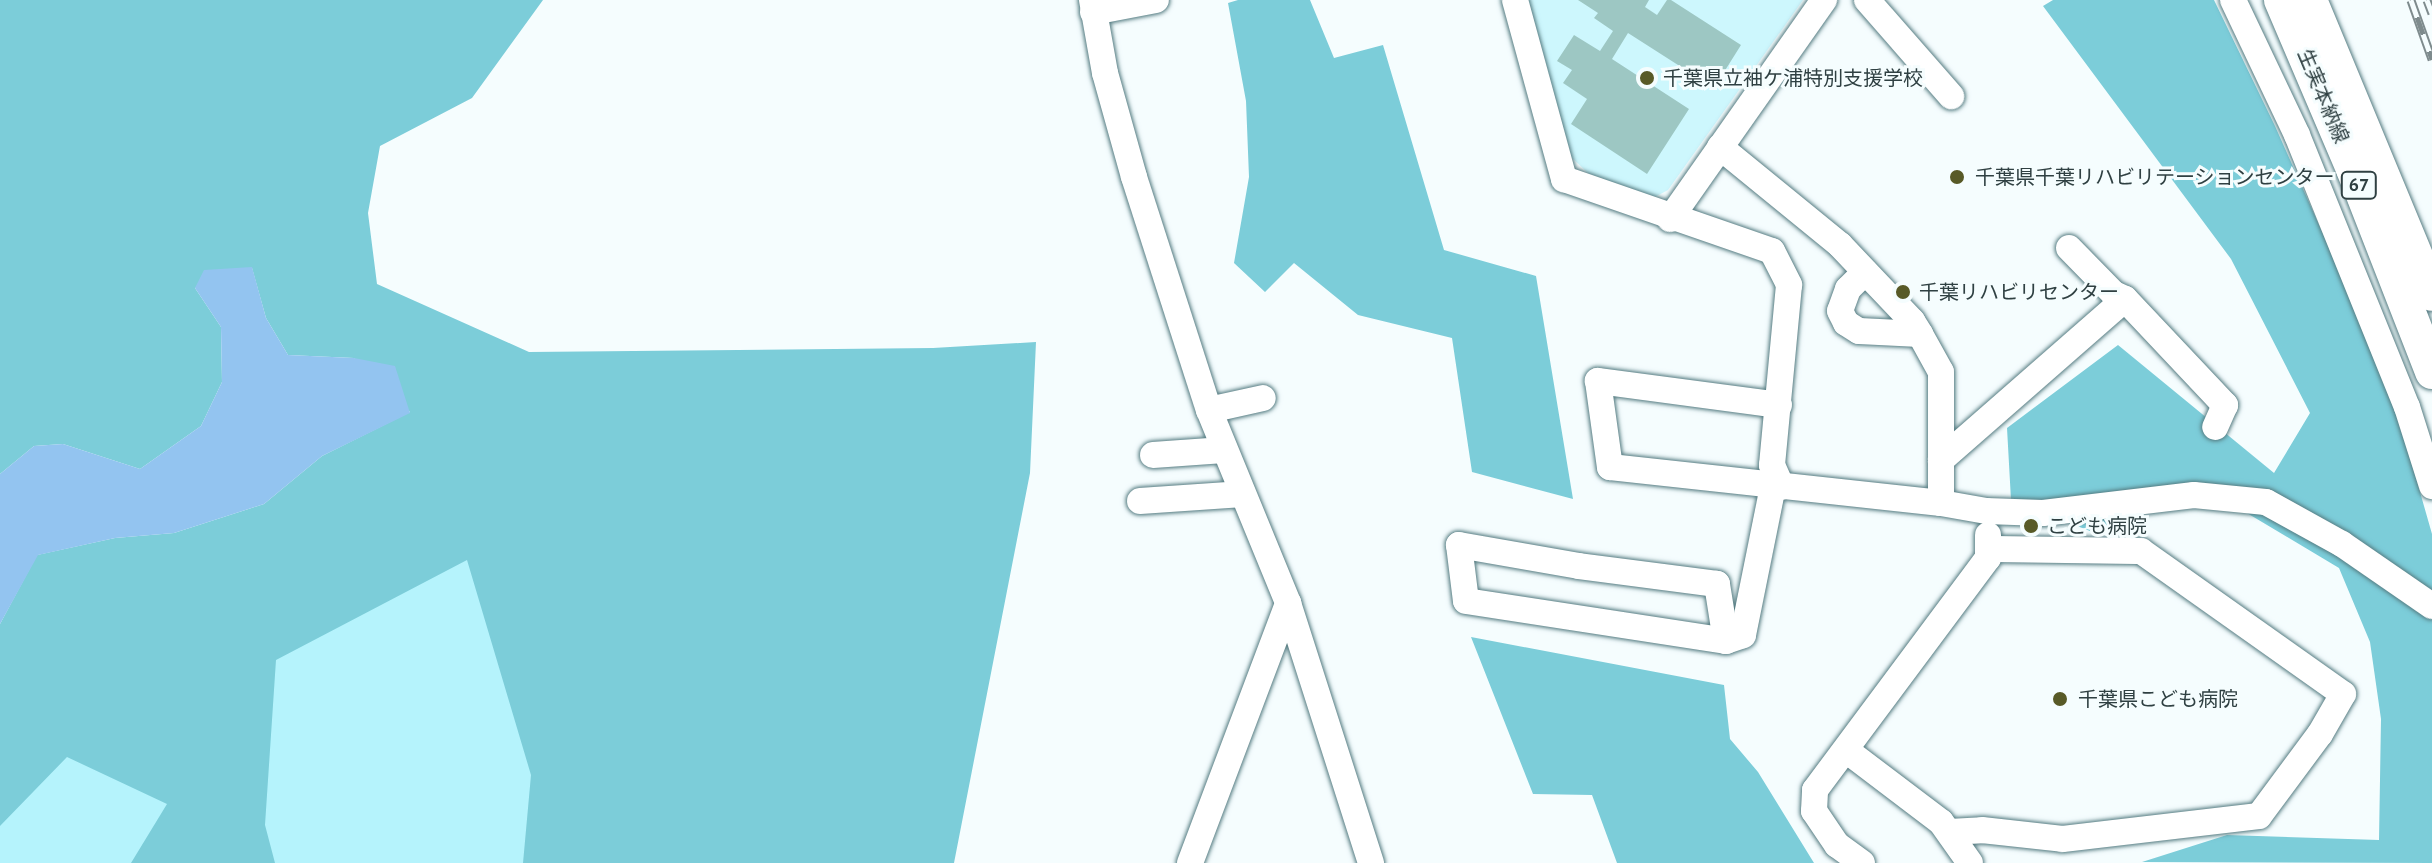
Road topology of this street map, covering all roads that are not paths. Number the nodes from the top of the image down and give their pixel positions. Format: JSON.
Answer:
{"nodes":[{"id":1,"x":1156,"y":0,"type":"edge"},
{"id":2,"x":1515,"y":0,"type":"edge"},
{"id":3,"x":1824,"y":0,"type":"edge"},
{"id":4,"x":1867,"y":0,"type":"edge"},
{"id":5,"x":2233,"y":0,"type":"edge"},
{"id":6,"x":2281,"y":0,"type":"edge"},
{"id":7,"x":2310,"y":0,"type":"edge"},
{"id":8,"x":1092,"y":6,"type":"edge"},
{"id":9,"x":1951,"y":96,"type":"dead end"},
{"id":10,"x":1720,"y":147,"type":"junction"},
{"id":11,"x":1670,"y":219,"type":"junction"},
{"id":12,"x":2069,"y":248,"type":"dead end"},
{"id":13,"x":1865,"y":272,"type":"junction"},
{"id":14,"x":2432,"y":294,"type":"edge"},
{"id":15,"x":2125,"y":299,"type":"junction"},
{"id":16,"x":1920,"y":334,"type":"junction"},
{"id":17,"x":2432,"y":372,"type":"edge"},
{"id":18,"x":1263,"y":398,"type":"dead end"},
{"id":19,"x":1779,"y":405,"type":"junction"},
{"id":20,"x":1209,"y":410,"type":"junction"},
{"id":21,"x":2215,"y":427,"type":"dead end"},
{"id":22,"x":1224,"y":450,"type":"junction"},
{"id":23,"x":1153,"y":455,"type":"dead end"},
{"id":24,"x":1941,"y":460,"type":"junction"},
{"id":25,"x":1778,"y":486,"type":"junction"},
{"id":26,"x":2432,"y":486,"type":"edge"},
{"id":27,"x":1243,"y":494,"type":"junction"},
{"id":28,"x":1140,"y":501,"type":"dead end"},
{"id":29,"x":1941,"y":503,"type":"junction"},
{"id":30,"x":1986,"y":511,"type":"junction"},
{"id":31,"x":1989,"y":549,"type":"junction"},
{"id":32,"x":1288,"y":603,"type":"junction"},
{"id":33,"x":2432,"y":606,"type":"edge"},
{"id":34,"x":1726,"y":641,"type":"junction"},
{"id":35,"x":1846,"y":750,"type":"junction"},
{"id":36,"x":1949,"y":832,"type":"junction"},
{"id":37,"x":1190,"y":863,"type":"edge"},
{"id":38,"x":1371,"y":863,"type":"edge"},
{"id":39,"x":1862,"y":863,"type":"edge"},
{"id":40,"x":1970,"y":863,"type":"edge"}],
"edges":[{"from":1,"to":8,"type":"street"},
{"from":2,"to":11,"type":"street"},
{"from":3,"to":10,"type":"street"},
{"from":4,"to":9,"type":"street"},
{"from":5,"to":26,"type":"street"},
{"from":6,"to":17,"type":"main road","name":"生実本納線","number":"67"},
{"from":7,"to":14,"type":"main road","name":"生実本納線","number":"67"},
{"from":8,"to":20,"type":"street"},
{"from":10,"to":11,"type":"street"},
{"from":10,"to":13,"type":"street"},
{"from":11,"to":19,"type":"street"},
{"from":12,"to":15,"type":"street"},
{"from":13,"to":16,"type":"street"},
{"from":13,"to":16,"type":"street"},
{"from":15,"to":21,"type":"street"},
{"from":15,"to":24,"type":"street"},
{"from":16,"to":24,"type":"street"},
{"from":18,"to":20,"type":"street"},
{"from":19,"to":25,"type":"street"},
{"from":19,"to":25,"type":"street"},
{"from":20,"to":22,"type":"street"},
{"from":22,"to":23,"type":"street"},
{"from":22,"to":27,"type":"street"},
{"from":24,"to":29,"type":"street"},
{"from":25,"to":29,"type":"street"},
{"from":25,"to":34,"type":"street"},
{"from":27,"to":28,"type":"street"},
{"from":27,"to":32,"type":"street"},
{"from":29,"to":30,"type":"street"},
{"from":30,"to":31,"type":"street"},
{"from":30,"to":33,"type":"street"},
{"from":31,"to":35,"type":"street"},
{"from":31,"to":36,"type":"street"},
{"from":32,"to":37,"type":"street"},
{"from":32,"to":38,"type":"street"},
{"from":34,"to":34,"type":"street"},
{"from":35,"to":36,"type":"street"},
{"from":35,"to":39,"type":"street"},
{"from":36,"to":40,"type":"street"}]}
